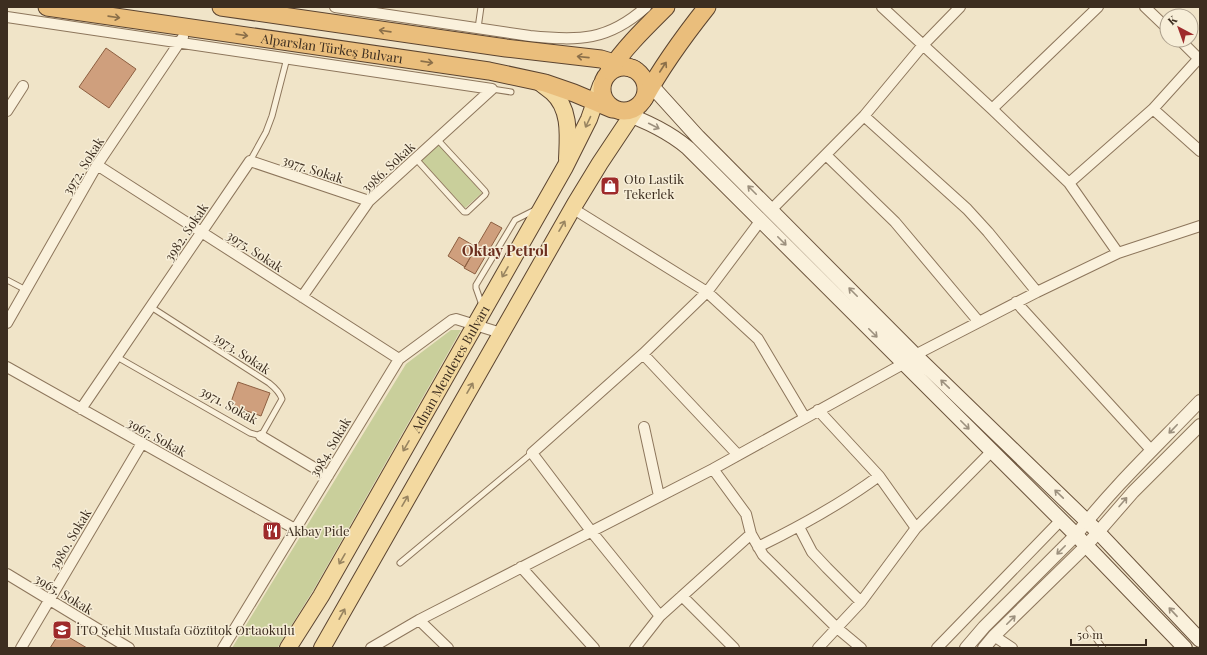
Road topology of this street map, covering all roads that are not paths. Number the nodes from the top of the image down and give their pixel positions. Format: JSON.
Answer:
{"nodes":[{"id":1,"x":48,"y":7,"type":"edge"},
{"id":2,"x":221,"y":7,"type":"edge"},
{"id":3,"x":336,"y":7,"type":"edge"},
{"id":4,"x":481,"y":7,"type":"edge"},
{"id":5,"x":646,"y":7,"type":"edge"},
{"id":6,"x":666,"y":7,"type":"edge"},
{"id":7,"x":707,"y":7,"type":"edge"},
{"id":8,"x":882,"y":7,"type":"edge"},
{"id":9,"x":960,"y":7,"type":"edge"},
{"id":10,"x":1098,"y":7,"type":"edge"},
{"id":11,"x":1145,"y":7,"type":"edge"},
{"id":12,"x":7,"y":17,"type":"edge"},
{"id":13,"x":1159,"y":20,"type":"edge"},
{"id":14,"x":189,"y":28,"type":"junction"},
{"id":15,"x":476,"y":36,"type":"junction"},
{"id":16,"x":180,"y":42,"type":"junction"},
{"id":17,"x":924,"y":45,"type":"junction"},
{"id":18,"x":1188,"y":48,"type":"edge"},
{"id":19,"x":287,"y":58,"type":"junction"},
{"id":20,"x":1199,"y":58,"type":"edge"},
{"id":21,"x":614,"y":62,"type":"junction"},
{"id":22,"x":642,"y":76,"type":"junction"},
{"id":23,"x":538,"y":81,"type":"junction"},
{"id":24,"x":602,"y":82,"type":"junction"},
{"id":25,"x":23,"y":86,"type":"dead end"},
{"id":26,"x":492,"y":89,"type":"junction"},
{"id":27,"x":511,"y":92,"type":"dead end"},
{"id":28,"x":596,"y":101,"type":"junction"},
{"id":29,"x":629,"y":108,"type":"junction"},
{"id":30,"x":992,"y":109,"type":"junction"},
{"id":31,"x":1153,"y":109,"type":"junction"},
{"id":32,"x":7,"y":111,"type":"edge"},
{"id":33,"x":864,"y":116,"type":"junction"},
{"id":34,"x":438,"y":139,"type":"junction"},
{"id":35,"x":1200,"y":151,"type":"edge"},
{"id":36,"x":826,"y":155,"type":"junction"},
{"id":37,"x":416,"y":158,"type":"junction"},
{"id":38,"x":250,"y":162,"type":"junction"},
{"id":39,"x":566,"y":163,"type":"junction"},
{"id":40,"x":97,"y":166,"type":"junction"},
{"id":41,"x":1069,"y":183,"type":"junction"},
{"id":42,"x":369,"y":201,"type":"junction"},
{"id":43,"x":572,"y":208,"type":"junction"},
{"id":44,"x":771,"y":210,"type":"junction"},
{"id":45,"x":761,"y":220,"type":"junction"},
{"id":46,"x":1200,"y":226,"type":"edge"},
{"id":47,"x":202,"y":232,"type":"junction"},
{"id":48,"x":1118,"y":253,"type":"junction"},
{"id":49,"x":7,"y":280,"type":"edge"},
{"id":50,"x":26,"y":290,"type":"junction"},
{"id":51,"x":707,"y":292,"type":"junction"},
{"id":52,"x":1037,"y":292,"type":"junction"},
{"id":53,"x":302,"y":297,"type":"junction"},
{"id":54,"x":1016,"y":302,"type":"junction"},
{"id":55,"x":151,"y":307,"type":"junction"},
{"id":56,"x":979,"y":322,"type":"junction"},
{"id":57,"x":7,"y":323,"type":"edge"},
{"id":58,"x":475,"y":324,"type":"junction"},
{"id":59,"x":501,"y":332,"type":"junction"},
{"id":60,"x":643,"y":354,"type":"junction"},
{"id":61,"x":915,"y":355,"type":"junction"},
{"id":62,"x":117,"y":356,"type":"junction"},
{"id":63,"x":399,"y":359,"type":"junction"},
{"id":64,"x":903,"y":364,"type":"junction"},
{"id":65,"x":7,"y":367,"type":"edge"},
{"id":66,"x":1200,"y":401,"type":"edge"},
{"id":67,"x":81,"y":409,"type":"junction"},
{"id":68,"x":818,"y":410,"type":"junction"},
{"id":69,"x":805,"y":418,"type":"junction"},
{"id":70,"x":1200,"y":425,"type":"edge"},
{"id":71,"x":644,"y":427,"type":"dead end"},
{"id":72,"x":261,"y":436,"type":"junction"},
{"id":73,"x":142,"y":443,"type":"junction"},
{"id":74,"x":1152,"y":451,"type":"junction"},
{"id":75,"x":992,"y":452,"type":"junction"},
{"id":76,"x":532,"y":453,"type":"junction"},
{"id":77,"x":738,"y":455,"type":"junction"},
{"id":78,"x":713,"y":469,"type":"junction"},
{"id":79,"x":328,"y":476,"type":"junction"},
{"id":80,"x":879,"y":476,"type":"junction"},
{"id":81,"x":659,"y":496,"type":"junction"},
{"id":82,"x":1061,"y":520,"type":"junction"},
{"id":83,"x":1087,"y":521,"type":"junction"},
{"id":84,"x":799,"y":527,"type":"junction"},
{"id":85,"x":916,"y":528,"type":"junction"},
{"id":86,"x":295,"y":529,"type":"junction"},
{"id":87,"x":591,"y":531,"type":"junction"},
{"id":88,"x":1098,"y":532,"type":"junction"},
{"id":89,"x":751,"y":534,"type":"junction"},
{"id":90,"x":1076,"y":535,"type":"junction"},
{"id":91,"x":1086,"y":546,"type":"junction"},
{"id":92,"x":758,"y":547,"type":"junction"},
{"id":93,"x":400,"y":563,"type":"dead end"},
{"id":94,"x":521,"y":567,"type":"junction"},
{"id":95,"x":7,"y":574,"type":"edge"},
{"id":96,"x":682,"y":596,"type":"junction"},
{"id":97,"x":50,"y":600,"type":"junction"},
{"id":98,"x":861,"y":602,"type":"junction"},
{"id":99,"x":660,"y":616,"type":"junction"},
{"id":100,"x":419,"y":620,"type":"junction"},
{"id":101,"x":837,"y":628,"type":"junction"},
{"id":102,"x":1088,"y":629,"type":"dead end"},
{"id":103,"x":994,"y":636,"type":"junction"},
{"id":104,"x":1200,"y":640,"type":"edge"},
{"id":105,"x":21,"y":648,"type":"edge"},
{"id":106,"x":129,"y":648,"type":"edge"},
{"id":107,"x":223,"y":648,"type":"edge"},
{"id":108,"x":288,"y":648,"type":"edge"},
{"id":109,"x":322,"y":648,"type":"edge"},
{"id":110,"x":371,"y":648,"type":"edge"},
{"id":111,"x":448,"y":648,"type":"edge"},
{"id":112,"x":594,"y":648,"type":"edge"},
{"id":113,"x":635,"y":648,"type":"edge"},
{"id":114,"x":734,"y":648,"type":"edge"},
{"id":115,"x":818,"y":648,"type":"edge"},
{"id":116,"x":861,"y":648,"type":"edge"},
{"id":117,"x":937,"y":648,"type":"edge"},
{"id":118,"x":966,"y":648,"type":"edge"},
{"id":119,"x":984,"y":648,"type":"edge"},
{"id":120,"x":1012,"y":648,"type":"edge"},
{"id":121,"x":1103,"y":648,"type":"edge"},
{"id":122,"x":1185,"y":648,"type":"edge"}],
"edges":[{"from":1,"to":14,"type":"highway","name":"Alparslan Türkeş Bulvarı","one_way":true},
{"from":15,"to":2,"type":"highway","name":"Alparslan Türkeş Bulvarı","one_way":true},
{"from":3,"to":15,"type":"street"},
{"from":4,"to":15,"type":"lane"},
{"from":5,"to":15,"type":"street"},
{"from":6,"to":21,"type":"highway"},
{"from":22,"to":7,"type":"highway","name":"Adnan Menderes Bulvarı","one_way":true},
{"from":8,"to":17,"type":"street"},
{"from":9,"to":17,"type":"street"},
{"from":10,"to":30,"type":"street"},
{"from":11,"to":13,"type":"street"},
{"from":12,"to":16,"type":"street"},
{"from":14,"to":16,"type":"street","name":"3972. Sokak"},
{"from":14,"to":23,"type":"highway","name":"Alparslan Türkeş Bulvarı","one_way":true},
{"from":21,"to":15,"type":"highway","name":"Alparslan Türkeş Bulvarı","one_way":true},
{"from":16,"to":19,"type":"street"},
{"from":16,"to":40,"type":"street","name":"3972. Sokak"},
{"from":17,"to":30,"type":"street"},
{"from":17,"to":33,"type":"street"},
{"from":18,"to":20,"type":"street"},
{"from":19,"to":26,"type":"street"},
{"from":19,"to":38,"type":"lane","name":"3982. Sokak"},
{"from":20,"to":31,"type":"street"},
{"from":21,"to":22,"type":"highway","name":"Alparslan Türkeş Bulvarı"},
{"from":21,"to":24,"type":"highway"},
{"from":22,"to":24,"type":"highway"},
{"from":22,"to":29,"type":"highway","name":"Adnan Menderes Bulvarı"},
{"from":44,"to":22,"type":"main road","one_way":true},
{"from":23,"to":28,"type":"highway","name":"Alparslan Türkeş Bulvarı"},
{"from":23,"to":39,"type":"main road"},
{"from":24,"to":28,"type":"main road","name":"Adnan Menderes Bulvarı"},
{"from":24,"to":29,"type":"highway"},
{"from":25,"to":32,"type":"street"},
{"from":26,"to":27,"type":"lane"},
{"from":26,"to":34,"type":"street","name":"3986. Sokak"},
{"from":28,"to":29,"type":"highway","name":"Alparslan Türkeş Bulvarı"},
{"from":28,"to":39,"type":"main road","name":"Adnan Menderes Bulvarı","one_way":true},
{"from":29,"to":43,"type":"main road","name":"Adnan Menderes Bulvarı"},
{"from":29,"to":45,"type":"main road","one_way":true},
{"from":30,"to":41,"type":"street"},
{"from":31,"to":35,"type":"street"},
{"from":31,"to":41,"type":"street"},
{"from":33,"to":36,"type":"street"},
{"from":33,"to":52,"type":"street"},
{"from":34,"to":37,"type":"street","name":"3986. Sokak"},
{"from":34,"to":37,"type":"lane"},
{"from":36,"to":44,"type":"street"},
{"from":36,"to":56,"type":"street"},
{"from":37,"to":42,"type":"street","name":"3986. Sokak"},
{"from":38,"to":42,"type":"street","name":"3977. Sokak"},
{"from":38,"to":47,"type":"street","name":"3982. Sokak"},
{"from":39,"to":58,"type":"main road","name":"Adnan Menderes Bulvarı","one_way":true},
{"from":40,"to":47,"type":"street","name":"3975. Sokak"},
{"from":40,"to":50,"type":"street","name":"3972. Sokak"},
{"from":41,"to":48,"type":"street"},
{"from":42,"to":53,"type":"street","name":"3986. Sokak"},
{"from":43,"to":51,"type":"street"},
{"from":59,"to":43,"type":"main road","name":"Adnan Menderes Bulvarı","one_way":true},
{"from":61,"to":44,"type":"main road","one_way":true},
{"from":45,"to":51,"type":"street"},
{"from":45,"to":64,"type":"main road","one_way":true},
{"from":46,"to":48,"type":"street"},
{"from":47,"to":53,"type":"street","name":"3975. Sokak"},
{"from":47,"to":55,"type":"street","name":"3982. Sokak"},
{"from":48,"to":52,"type":"street"},
{"from":49,"to":50,"type":"lane"},
{"from":50,"to":57,"type":"street","name":"3972. Sokak"},
{"from":51,"to":60,"type":"street"},
{"from":51,"to":69,"type":"street"},
{"from":52,"to":54,"type":"street"},
{"from":53,"to":63,"type":"street","name":"3975. Sokak"},
{"from":54,"to":56,"type":"street"},
{"from":54,"to":74,"type":"street"},
{"from":55,"to":62,"type":"street","name":"3982. Sokak"},
{"from":55,"to":72,"type":"lane","name":"3973. Sokak"},
{"from":56,"to":61,"type":"street"},
{"from":58,"to":59,"type":"street","name":"3984. Sokak"},
{"from":58,"to":63,"type":"street","name":"3984. Sokak"},
{"from":58,"to":108,"type":"main road","name":"Adnan Menderes Bulvarı","one_way":true},
{"from":109,"to":59,"type":"main road","name":"Adnan Menderes Bulvarı","one_way":true},
{"from":60,"to":76,"type":"street"},
{"from":60,"to":77,"type":"street"},
{"from":61,"to":64,"type":"main road"},
{"from":83,"to":61,"type":"main road","one_way":true},
{"from":62,"to":67,"type":"street","name":"3982. Sokak"},
{"from":62,"to":72,"type":"lane","name":"3971. Sokak"},
{"from":63,"to":79,"type":"street","name":"3984. Sokak"},
{"from":64,"to":68,"type":"street"},
{"from":64,"to":75,"type":"main road","one_way":true},
{"from":65,"to":67,"type":"street","name":"3967. Sokak"},
{"from":66,"to":74,"type":"street","one_way":true},
{"from":67,"to":73,"type":"street","name":"3967. Sokak"},
{"from":68,"to":69,"type":"street"},
{"from":68,"to":80,"type":"street"},
{"from":69,"to":77,"type":"street"},
{"from":88,"to":70,"type":"street","one_way":true},
{"from":71,"to":81,"type":"street"},
{"from":72,"to":79,"type":"street","name":"3971. Sokak"},
{"from":73,"to":86,"type":"street","name":"3967. Sokak"},
{"from":73,"to":97,"type":"street","name":"3980. Sokak"},
{"from":74,"to":83,"type":"street"},
{"from":75,"to":82,"type":"main road"},
{"from":75,"to":85,"type":"street"},
{"from":76,"to":87,"type":"street"},
{"from":76,"to":93,"type":"lane"},
{"from":77,"to":78,"type":"street"},
{"from":78,"to":81,"type":"street"},
{"from":78,"to":89,"type":"street"},
{"from":79,"to":86,"type":"street","name":"3984. Sokak"},
{"from":80,"to":84,"type":"street"},
{"from":80,"to":85,"type":"street"},
{"from":81,"to":87,"type":"street"},
{"from":82,"to":90,"type":"main road"},
{"from":82,"to":117,"type":"street"},
{"from":83,"to":88,"type":"main road"},
{"from":83,"to":90,"type":"street"},
{"from":84,"to":92,"type":"street"},
{"from":84,"to":98,"type":"street"},
{"from":85,"to":98,"type":"street"},
{"from":86,"to":107,"type":"street","name":"3984. Sokak"},
{"from":87,"to":94,"type":"street"},
{"from":87,"to":99,"type":"street"},
{"from":88,"to":91,"type":"street"},
{"from":104,"to":88,"type":"main road","one_way":true},
{"from":89,"to":92,"type":"street"},
{"from":89,"to":96,"type":"street"},
{"from":90,"to":91,"type":"main road"},
{"from":90,"to":118,"type":"street","one_way":true},
{"from":103,"to":91,"type":"street","one_way":true},
{"from":91,"to":122,"type":"main road"},
{"from":92,"to":101,"type":"street"},
{"from":94,"to":100,"type":"street"},
{"from":94,"to":112,"type":"street"},
{"from":95,"to":97,"type":"street","name":"3965. Sokak"},
{"from":96,"to":99,"type":"street"},
{"from":96,"to":114,"type":"street"},
{"from":97,"to":105,"type":"street","name":"3980. Sokak"},
{"from":97,"to":106,"type":"street","name":"3965. Sokak"},
{"from":98,"to":101,"type":"street"},
{"from":99,"to":113,"type":"street"},
{"from":100,"to":110,"type":"street"},
{"from":100,"to":111,"type":"street"},
{"from":101,"to":115,"type":"street"},
{"from":101,"to":116,"type":"street"},
{"from":102,"to":121,"type":"lane"},
{"from":103,"to":119,"type":"street"},
{"from":103,"to":120,"type":"street"}]}
